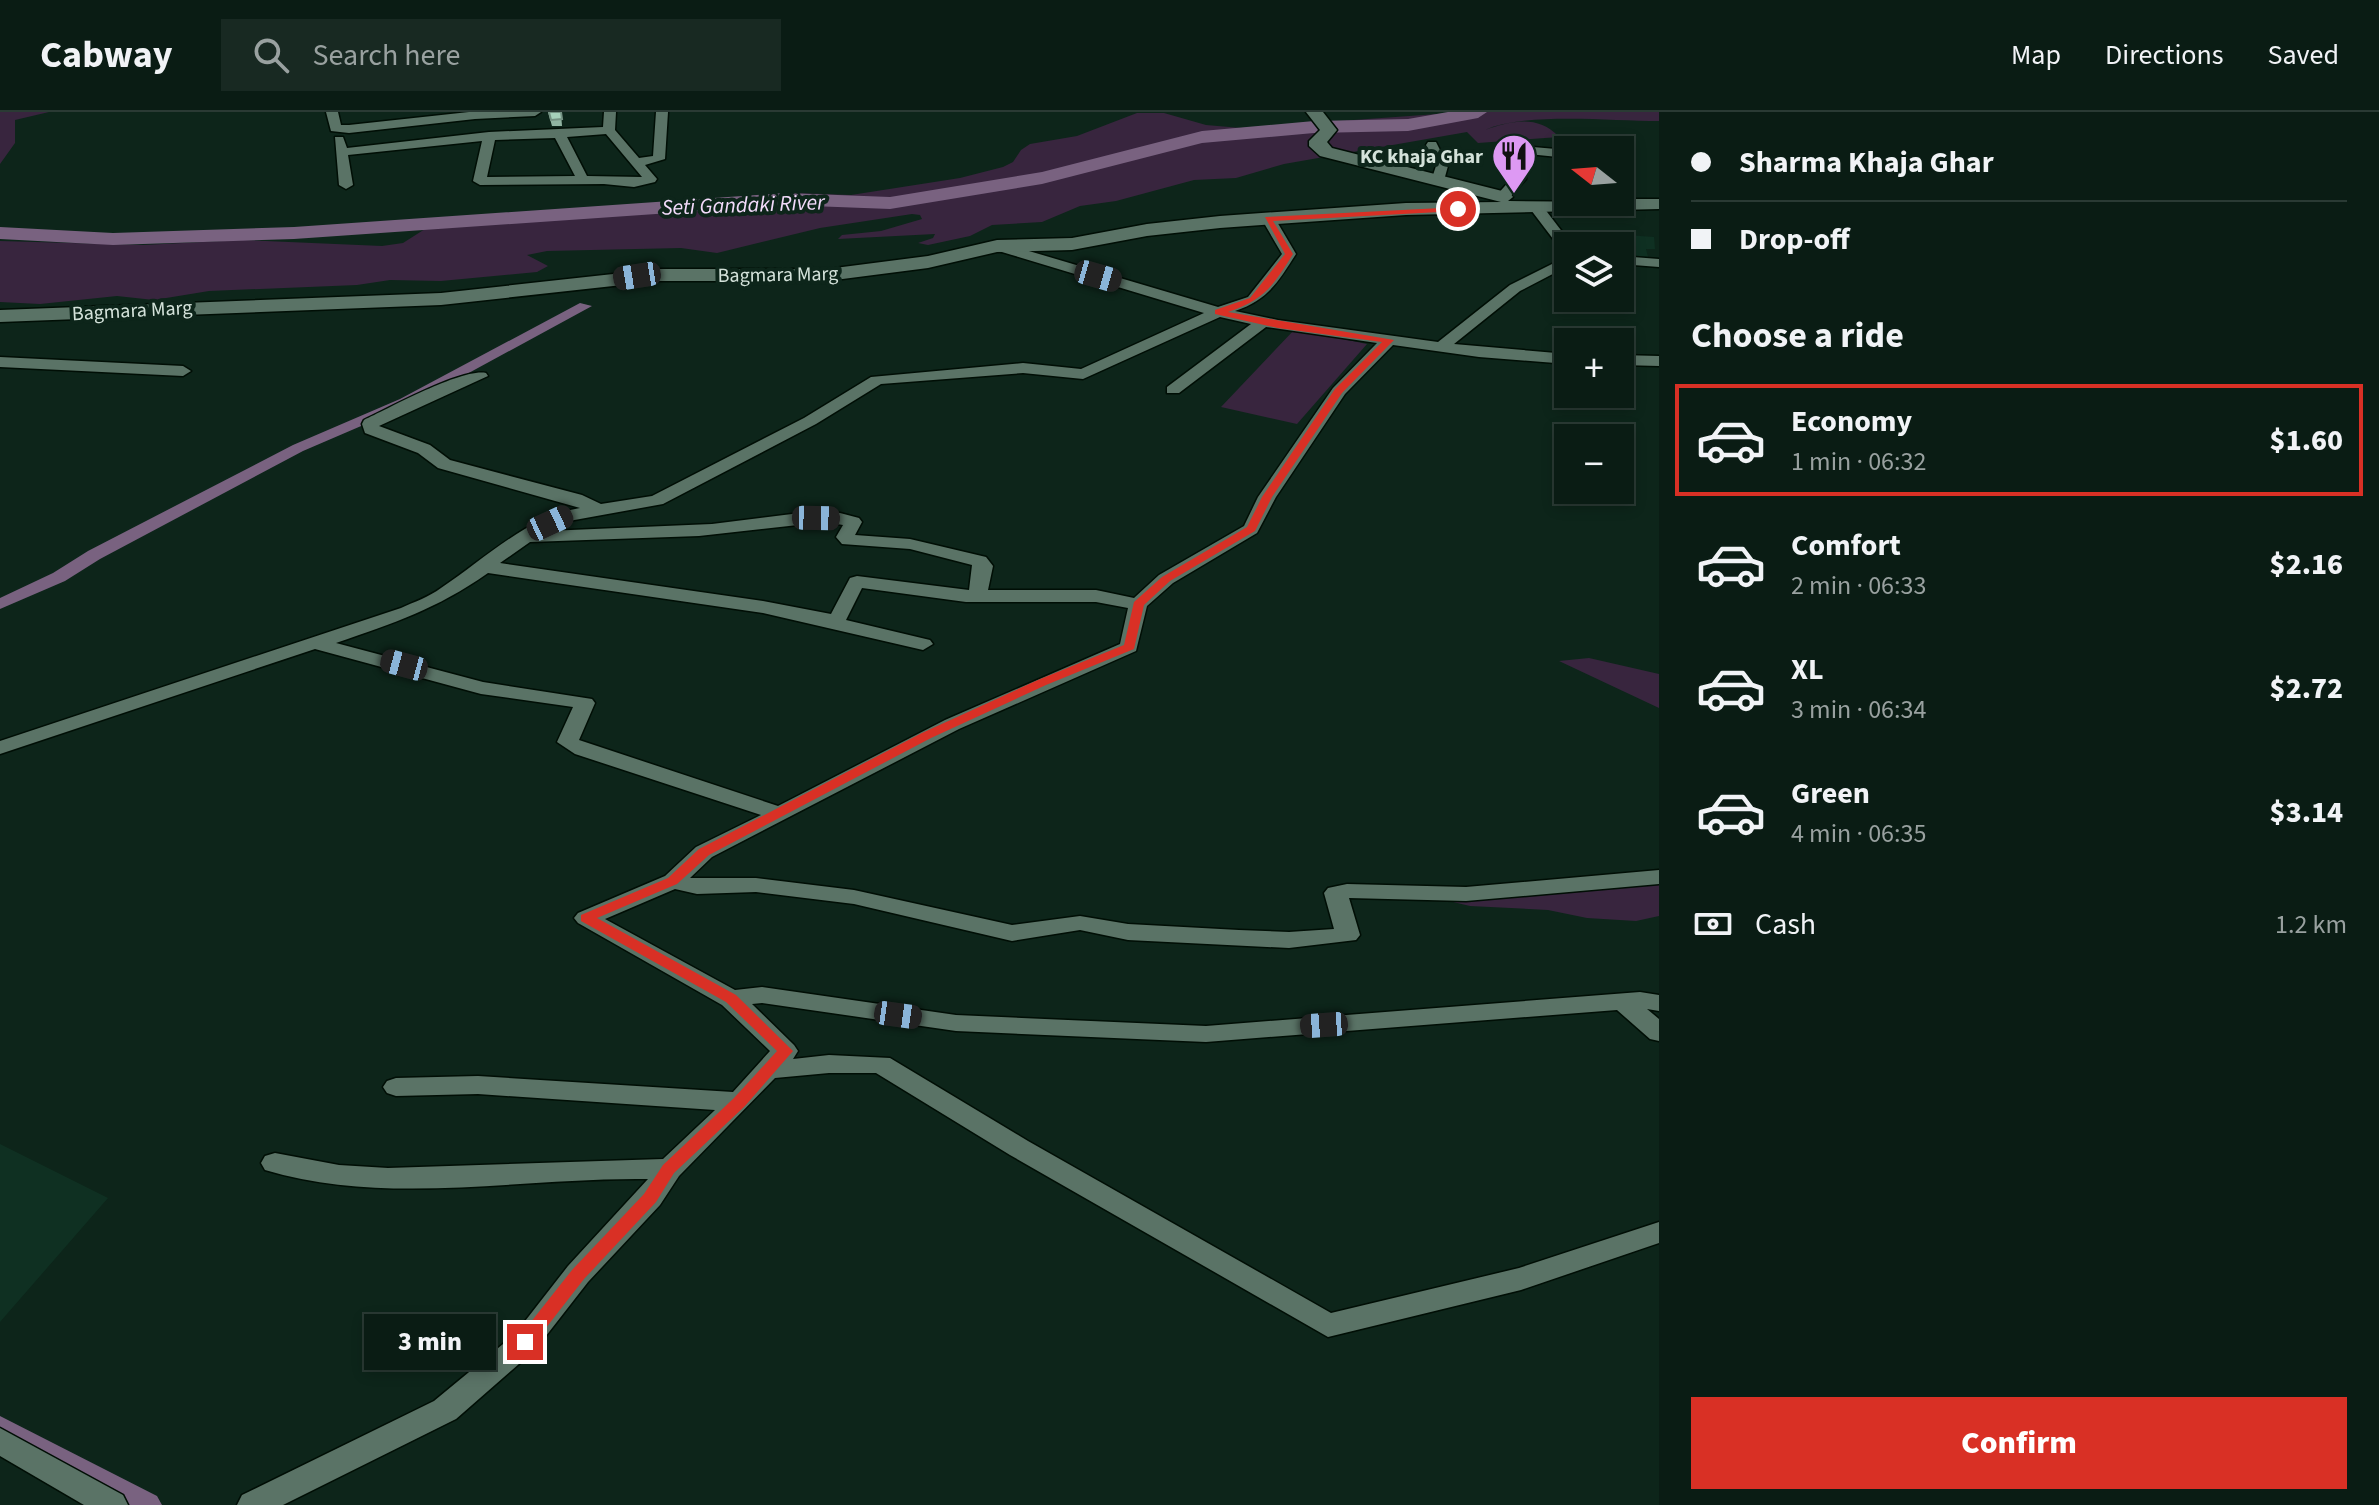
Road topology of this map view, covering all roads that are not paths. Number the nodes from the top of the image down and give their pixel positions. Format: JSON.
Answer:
{"nodes":[{"id":1,"x":332,"y":112,"type":"edge"},
{"id":2,"x":535,"y":112,"type":"edge"},
{"id":3,"x":610,"y":112,"type":"edge"},
{"id":4,"x":662,"y":112,"type":"edge"},
{"id":5,"x":1322,"y":122,"type":"edge"},
{"id":6,"x":335,"y":128,"type":"junction"},
{"id":7,"x":609,"y":130,"type":"junction"},
{"id":8,"x":559,"y":134,"type":"junction"},
{"id":9,"x":489,"y":136,"type":"junction"},
{"id":10,"x":1432,"y":145,"type":"dead end"},
{"id":11,"x":343,"y":152,"type":"junction"},
{"id":12,"x":1554,"y":153,"type":"edge"},
{"id":13,"x":636,"y":162,"type":"junction"},
{"id":14,"x":1438,"y":181,"type":"junction"},
{"id":15,"x":584,"y":182,"type":"junction"},
{"id":16,"x":346,"y":185,"type":"dead end"},
{"id":17,"x":1502,"y":197,"type":"junction"},
{"id":18,"x":1634,"y":204,"type":"edge"},
{"id":19,"x":1659,"y":204,"type":"edge"},
{"id":20,"x":1554,"y":206,"type":"edge"},
{"id":21,"x":1545,"y":207,"type":"junction"},
{"id":22,"x":1268,"y":218,"type":"junction"},
{"id":23,"x":1559,"y":232,"type":"edge"},
{"id":24,"x":997,"y":246,"type":"junction"},
{"id":25,"x":1634,"y":261,"type":"edge"},
{"id":26,"x":1659,"y":263,"type":"edge"},
{"id":27,"x":1554,"y":267,"type":"edge"},
{"id":28,"x":1218,"y":312,"type":"junction"},
{"id":29,"x":0,"y":316,"type":"edge"},
{"id":30,"x":1263,"y":322,"type":"junction"},
{"id":31,"x":1389,"y":340,"type":"junction"},
{"id":32,"x":1441,"y":347,"type":"junction"},
{"id":33,"x":1554,"y":358,"type":"edge"},
{"id":34,"x":1634,"y":360,"type":"edge"},
{"id":35,"x":1659,"y":361,"type":"edge"},
{"id":36,"x":0,"y":362,"type":"edge"},
{"id":37,"x":183,"y":371,"type":"dead end"},
{"id":38,"x":480,"y":376,"type":"dead end"},
{"id":39,"x":1173,"y":390,"type":"dead end"},
{"id":40,"x":597,"y":509,"type":"junction"},
{"id":41,"x":525,"y":536,"type":"junction"},
{"id":42,"x":481,"y":566,"type":"junction"},
{"id":43,"x":977,"y":596,"type":"junction"},
{"id":44,"x":1138,"y":604,"type":"junction"},
{"id":45,"x":821,"y":620,"type":"junction"},
{"id":46,"x":313,"y":643,"type":"junction"},
{"id":47,"x":923,"y":644,"type":"dead end"},
{"id":48,"x":0,"y":748,"type":"edge"},
{"id":49,"x":780,"y":814,"type":"junction"},
{"id":50,"x":1659,"y":877,"type":"edge"},
{"id":51,"x":673,"y":881,"type":"junction"},
{"id":52,"x":731,"y":999,"type":"junction"},
{"id":53,"x":1623,"y":1002,"type":"junction"},
{"id":54,"x":1659,"y":1003,"type":"edge"},
{"id":55,"x":1659,"y":1033,"type":"edge"},
{"id":56,"x":768,"y":1070,"type":"junction"},
{"id":57,"x":396,"y":1087,"type":"dead end"},
{"id":58,"x":739,"y":1102,"type":"junction"},
{"id":59,"x":275,"y":1163,"type":"dead end"},
{"id":60,"x":669,"y":1169,"type":"junction"},
{"id":61,"x":1659,"y":1232,"type":"edge"},
{"id":62,"x":0,"y":1441,"type":"edge"},
{"id":63,"x":112,"y":1505,"type":"edge"},
{"id":64,"x":253,"y":1505,"type":"edge"}],
"edges":[{"from":1,"to":6,"type":"street"},
{"from":2,"to":6,"type":"street"},
{"from":3,"to":7,"type":"street"},
{"from":4,"to":13,"type":"street"},
{"from":5,"to":14,"type":"main road"},
{"from":6,"to":11,"type":"street"},
{"from":7,"to":8,"type":"street"},
{"from":7,"to":13,"type":"street"},
{"from":8,"to":9,"type":"street"},
{"from":8,"to":15,"type":"street"},
{"from":9,"to":11,"type":"street"},
{"from":9,"to":15,"type":"street"},
{"from":10,"to":14,"type":"street"},
{"from":11,"to":16,"type":"street"},
{"from":12,"to":17,"type":"street"},
{"from":13,"to":15,"type":"street"},
{"from":14,"to":17,"type":"main road"},
{"from":17,"to":21,"type":"main road"},
{"from":18,"to":19,"type":"main road"},
{"from":20,"to":21,"type":"main road"},
{"from":21,"to":22,"type":"main road","name":"Bagmara Marg"},
{"from":21,"to":23,"type":"street"},
{"from":22,"to":24,"type":"main road","name":"Bagmara Marg"},
{"from":22,"to":28,"type":"street"},
{"from":24,"to":28,"type":"street"},
{"from":24,"to":29,"type":"main road","name":"Bagmara Marg"},
{"from":25,"to":26,"type":"street"},
{"from":27,"to":32,"type":"street"},
{"from":28,"to":30,"type":"street"},
{"from":28,"to":40,"type":"street"},
{"from":30,"to":31,"type":"street"},
{"from":30,"to":39,"type":"street"},
{"from":31,"to":32,"type":"street"},
{"from":31,"to":44,"type":"street"},
{"from":32,"to":33,"type":"street"},
{"from":34,"to":35,"type":"street"},
{"from":36,"to":37,"type":"street"},
{"from":38,"to":40,"type":"street"},
{"from":40,"to":41,"type":"street"},
{"from":41,"to":42,"type":"street"},
{"from":41,"to":43,"type":"street"},
{"from":42,"to":45,"type":"street"},
{"from":42,"to":46,"type":"street"},
{"from":43,"to":44,"type":"street"},
{"from":43,"to":45,"type":"street"},
{"from":44,"to":49,"type":"street"},
{"from":45,"to":47,"type":"street"},
{"from":46,"to":48,"type":"street"},
{"from":46,"to":49,"type":"street"},
{"from":49,"to":51,"type":"street"},
{"from":50,"to":51,"type":"street"},
{"from":51,"to":52,"type":"street"},
{"from":52,"to":53,"type":"street"},
{"from":52,"to":56,"type":"street"},
{"from":53,"to":54,"type":"street"},
{"from":53,"to":55,"type":"street"},
{"from":56,"to":58,"type":"street"},
{"from":56,"to":61,"type":"street"},
{"from":57,"to":58,"type":"street"},
{"from":58,"to":60,"type":"street"},
{"from":59,"to":60,"type":"street"},
{"from":60,"to":64,"type":"street"},
{"from":62,"to":63,"type":"street"}]}
